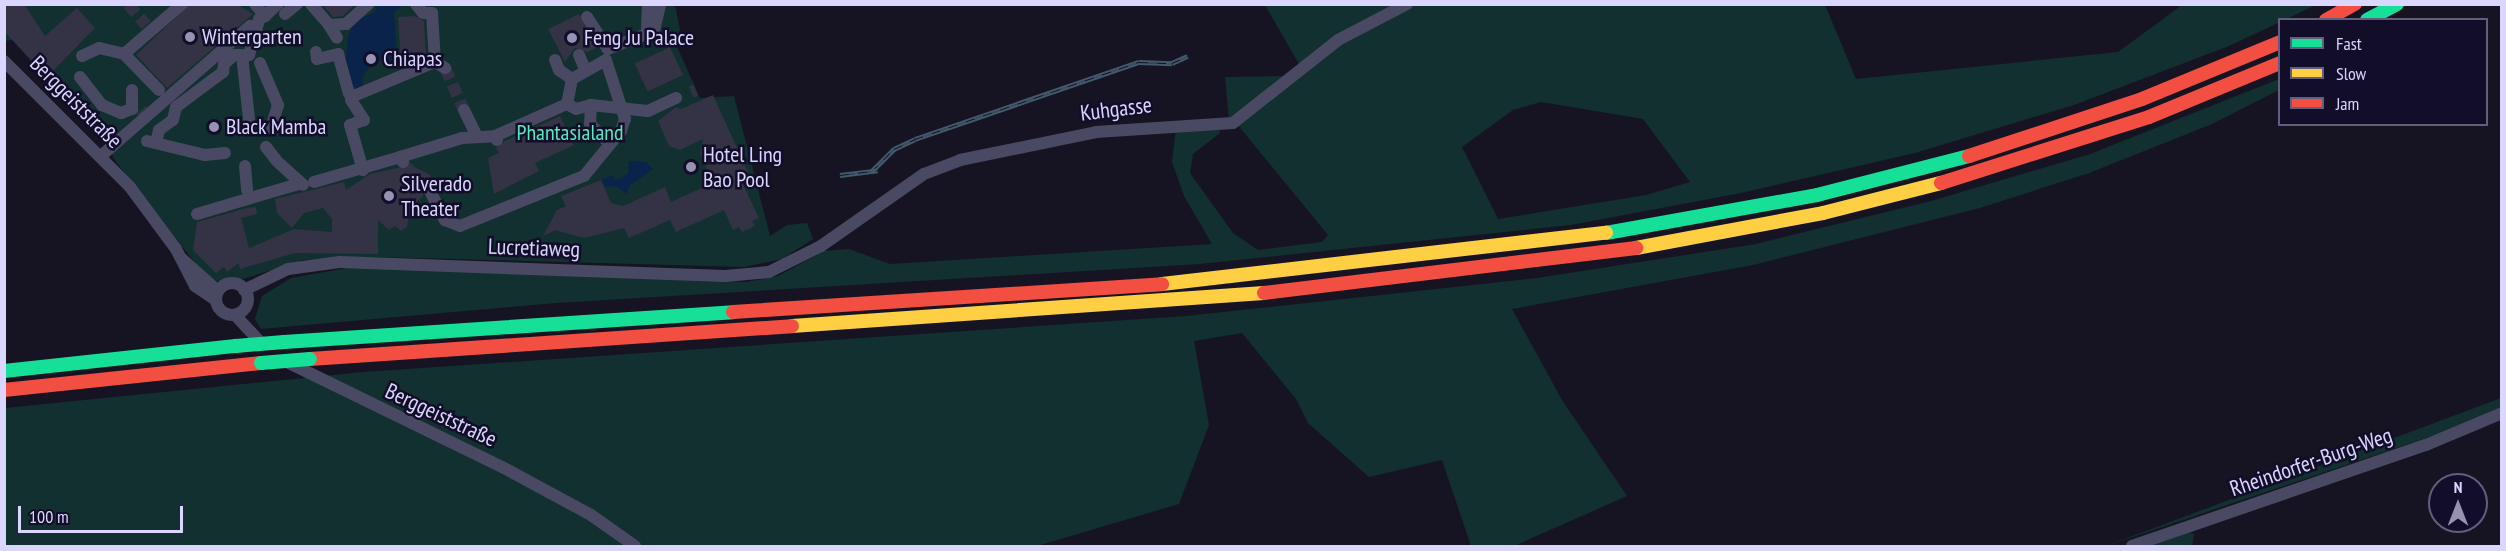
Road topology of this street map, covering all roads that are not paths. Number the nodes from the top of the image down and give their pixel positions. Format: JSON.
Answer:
{"nodes":[{"id":1,"x":182,"y":4,"type":"edge"},
{"id":2,"x":255,"y":4,"type":"edge"},
{"id":3,"x":297,"y":4,"type":"edge"},
{"id":4,"x":368,"y":4,"type":"edge"},
{"id":5,"x":416,"y":4,"type":"edge"},
{"id":6,"x":648,"y":4,"type":"edge"},
{"id":7,"x":660,"y":4,"type":"edge"},
{"id":8,"x":1407,"y":4,"type":"edge"},
{"id":9,"x":2355,"y":4,"type":"edge"},
{"id":10,"x":2397,"y":4,"type":"edge"},
{"id":11,"x":281,"y":9,"type":"edge"},
{"id":12,"x":322,"y":10,"type":"edge"},
{"id":13,"x":265,"y":16,"type":"junction"},
{"id":14,"x":587,"y":17,"type":"dead end"},
{"id":15,"x":2330,"y":18,"type":"edge"},
{"id":16,"x":2371,"y":18,"type":"edge"},
{"id":17,"x":250,"y":26,"type":"dead end"},
{"id":18,"x":646,"y":30,"type":"junction"},
{"id":19,"x":340,"y":43,"type":"junction"},
{"id":20,"x":2278,"y":43,"type":"edge"},
{"id":21,"x":316,"y":52,"type":"dead end"},
{"id":22,"x":124,"y":54,"type":"junction"},
{"id":23,"x":579,"y":55,"type":"dead end"},
{"id":24,"x":607,"y":55,"type":"junction"},
{"id":25,"x":82,"y":56,"type":"dead end"},
{"id":26,"x":555,"y":60,"type":"dead end"},
{"id":27,"x":4,"y":61,"type":"edge"},
{"id":28,"x":242,"y":61,"type":"junction"},
{"id":29,"x":260,"y":63,"type":"dead end"},
{"id":30,"x":2278,"y":64,"type":"edge"},
{"id":31,"x":585,"y":69,"type":"junction"},
{"id":32,"x":80,"y":77,"type":"dead end"},
{"id":33,"x":572,"y":79,"type":"junction"},
{"id":34,"x":159,"y":90,"type":"dead end"},
{"id":35,"x":135,"y":94,"type":"dead end"},
{"id":36,"x":352,"y":96,"type":"junction"},
{"id":37,"x":676,"y":98,"type":"tunnel mouth"},
{"id":38,"x":567,"y":104,"type":"junction"},
{"id":39,"x":591,"y":105,"type":"junction"},
{"id":40,"x":624,"y":109,"type":"junction"},
{"id":41,"x":464,"y":110,"type":"tunnel mouth"},
{"id":42,"x":249,"y":119,"type":"dead end"},
{"id":43,"x":271,"y":129,"type":"dead end"},
{"id":44,"x":477,"y":137,"type":"junction"},
{"id":45,"x":608,"y":142,"type":"junction"},
{"id":46,"x":266,"y":147,"type":"dead end"},
{"id":47,"x":225,"y":153,"type":"dead end"},
{"id":48,"x":101,"y":156,"type":"junction"},
{"id":49,"x":245,"y":162,"type":"dead end"},
{"id":50,"x":363,"y":170,"type":"junction"},
{"id":51,"x":305,"y":183,"type":"junction"},
{"id":52,"x":430,"y":191,"type":"tunnel mouth"},
{"id":53,"x":247,"y":195,"type":"junction"},
{"id":54,"x":197,"y":214,"type":"dead end"},
{"id":55,"x":821,"y":246,"type":"joint"},
{"id":56,"x":244,"y":290,"type":"junction"},
{"id":57,"x":217,"y":296,"type":"junction"},
{"id":58,"x":235,"y":315,"type":"junction"},
{"id":59,"x":4,"y":371,"type":"edge"},
{"id":60,"x":4,"y":390,"type":"edge"},
{"id":61,"x":2502,"y":413,"type":"edge"},
{"id":62,"x":635,"y":546,"type":"edge"},
{"id":63,"x":2132,"y":546,"type":"edge"}],
"edges":[{"from":1,"to":22,"type":"street"},
{"from":2,"to":13,"type":"street"},
{"from":3,"to":11,"type":"street"},
{"from":4,"to":19,"type":"street"},
{"from":5,"to":36,"type":"street"},
{"from":6,"to":18,"type":"street"},
{"from":7,"to":18,"type":"street"},
{"from":8,"to":55,"type":"street","name":"Kuhgasse"},
{"from":9,"to":15,"type":"highway"},
{"from":10,"to":16,"type":"highway"},
{"from":11,"to":13,"type":"street"},
{"from":12,"to":19,"type":"street"},
{"from":13,"to":28,"type":"street"},
{"from":14,"to":24,"type":"street"},
{"from":17,"to":48,"type":"street"},
{"from":18,"to":24,"type":"street"},
{"from":19,"to":21,"type":"street"},
{"from":19,"to":36,"type":"street"},
{"from":20,"to":59,"type":"highway","bridge":true},
{"from":22,"to":25,"type":"street"},
{"from":22,"to":34,"type":"street"},
{"from":23,"to":31,"type":"street"},
{"from":24,"to":31,"type":"street"},
{"from":24,"to":40,"type":"street"},
{"from":26,"to":33,"type":"street"},
{"from":27,"to":48,"type":"street","name":"Berggeiststraße"},
{"from":28,"to":42,"type":"street"},
{"from":28,"to":47,"type":"street"},
{"from":29,"to":43,"type":"street"},
{"from":30,"to":60,"type":"highway","bridge":true},
{"from":31,"to":33,"type":"street"},
{"from":32,"to":35,"type":"street"},
{"from":33,"to":38,"type":"street"},
{"from":36,"to":50,"type":"street"},
{"from":37,"to":40,"type":"street"},
{"from":38,"to":39,"type":"street"},
{"from":38,"to":44,"type":"street"},
{"from":39,"to":40,"type":"street"},
{"from":39,"to":45,"type":"street"},
{"from":40,"to":45,"type":"street"},
{"from":41,"to":44,"type":"street"},
{"from":44,"to":50,"type":"street"},
{"from":45,"to":52,"type":"street"},
{"from":46,"to":51,"type":"street"},
{"from":48,"to":57,"type":"street","name":"Berggeiststraße"},
{"from":49,"to":53,"type":"street"},
{"from":50,"to":51,"type":"street"},
{"from":51,"to":53,"type":"street"},
{"from":53,"to":54,"type":"street"},
{"from":55,"to":56,"type":"street","name":"Lucretiaweg"},
{"from":56,"to":57,"type":"street"},
{"from":56,"to":58,"type":"street"},
{"from":57,"to":58,"type":"street","name":"Berggeiststraße"},
{"from":58,"to":62,"type":"street","name":"Berggeiststraße"},
{"from":61,"to":63,"type":"street","name":"Rheindorfer-Burg-Weg"}]}
